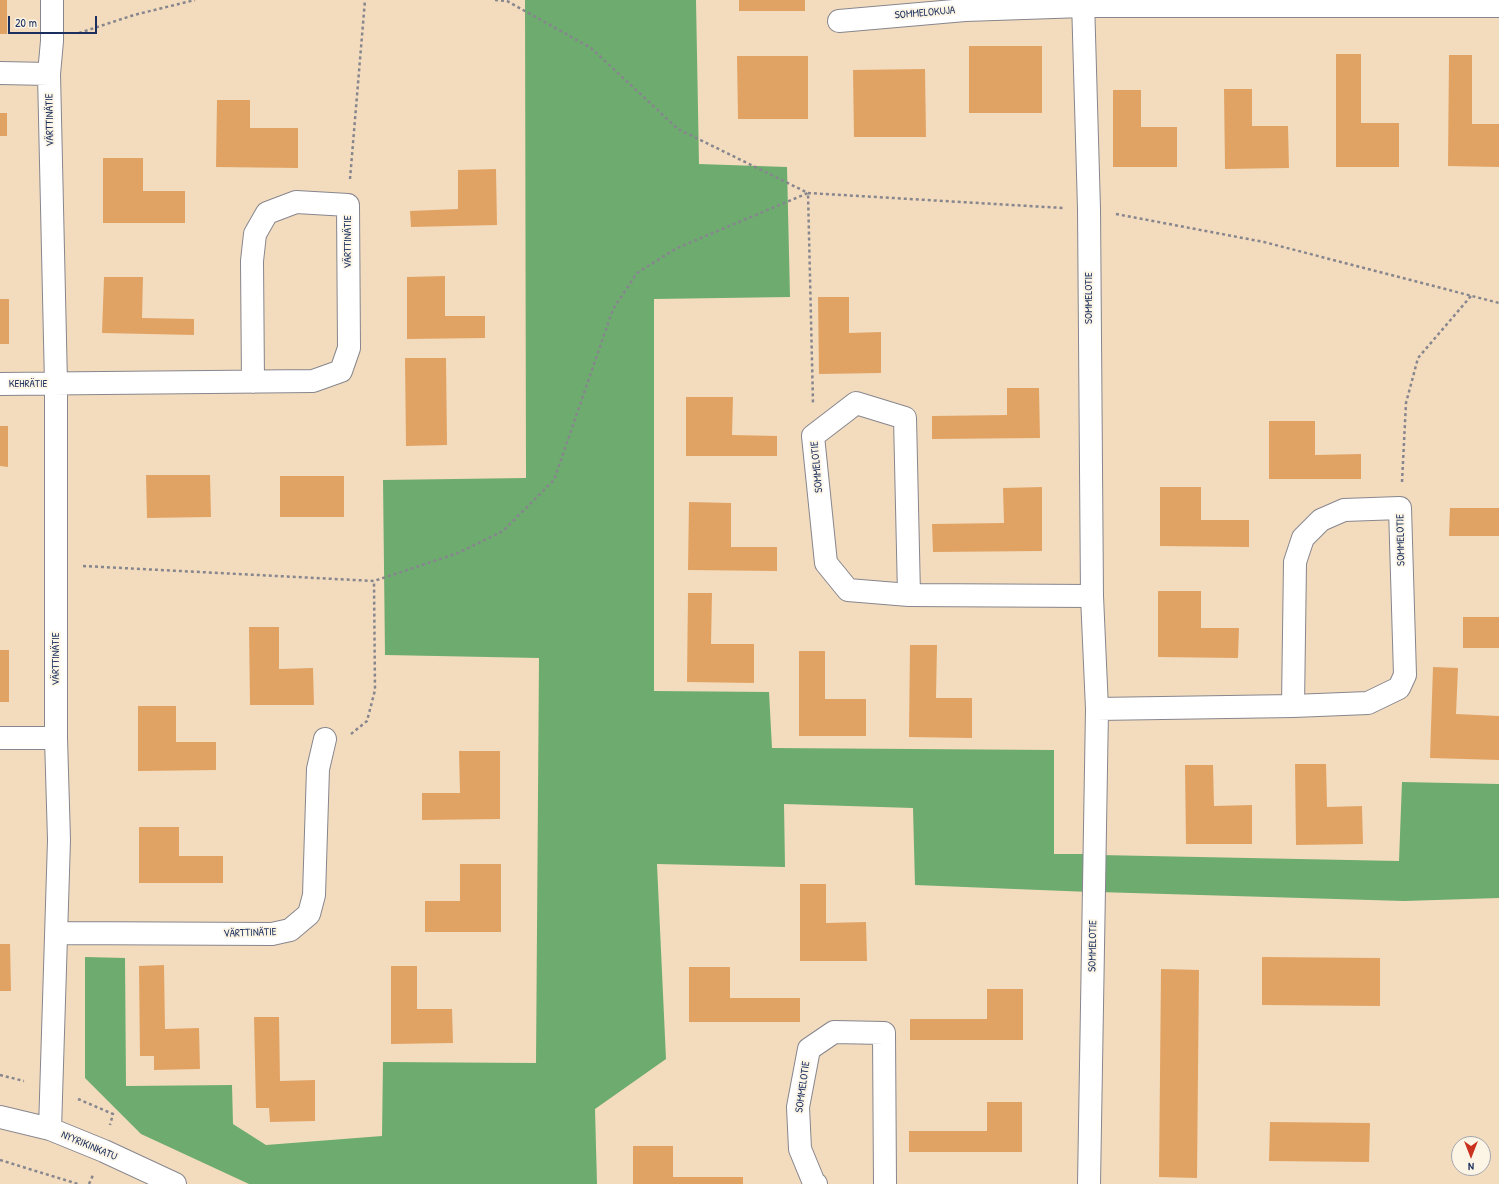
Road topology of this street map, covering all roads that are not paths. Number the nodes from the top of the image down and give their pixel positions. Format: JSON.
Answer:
{"nodes":[{"id":1,"x":52,"y":0,"type":"edge"},
{"id":2,"x":1083,"y":3,"type":"edge"},
{"id":3,"x":1499,"y":6,"type":"edge"},
{"id":4,"x":839,"y":21,"type":"dead end"},
{"id":5,"x":0,"y":73,"type":"edge"},
{"id":6,"x":50,"y":74,"type":"junction"},
{"id":7,"x":253,"y":382,"type":"junction"},
{"id":8,"x":0,"y":384,"type":"edge"},
{"id":9,"x":56,"y":384,"type":"junction"},
{"id":10,"x":909,"y":595,"type":"junction"},
{"id":11,"x":1092,"y":596,"type":"junction"},
{"id":12,"x":1293,"y":706,"type":"junction"},
{"id":13,"x":1097,"y":709,"type":"junction"},
{"id":14,"x":0,"y":738,"type":"edge"},
{"id":15,"x":56,"y":738,"type":"junction"},
{"id":16,"x":325,"y":739,"type":"road end"},
{"id":17,"x":57,"y":933,"type":"junction"},
{"id":18,"x":0,"y":1117,"type":"edge"},
{"id":19,"x":50,"y":1129,"type":"junction"},
{"id":20,"x":175,"y":1184,"type":"edge"},
{"id":21,"x":816,"y":1184,"type":"edge"},
{"id":22,"x":885,"y":1184,"type":"edge"},
{"id":23,"x":1089,"y":1184,"type":"edge"}],
"edges":[{"from":1,"to":6,"type":"street","name":"VÄRTTINÄTIE"},
{"from":2,"to":3,"type":"street","name":"SOMMELOKUJA"},
{"from":2,"to":4,"type":"street","name":"SOMMELOKUJA"},
{"from":2,"to":11,"type":"street","name":"SOMMELOTIE"},
{"from":5,"to":6,"type":"street"},
{"from":6,"to":9,"type":"street","name":"VÄRTTINÄTIE"},
{"from":7,"to":7,"type":"street","name":"VÄRTTINÄTIE"},
{"from":7,"to":9,"type":"street","name":"VÄRTTINÄTIE"},
{"from":8,"to":9,"type":"street","name":"KEHRÄTIE"},
{"from":9,"to":15,"type":"street","name":"VÄRTTINÄTIE"},
{"from":10,"to":10,"type":"street","name":"SOMMELOTIE"},
{"from":10,"to":11,"type":"street","name":"SOMMELOTIE"},
{"from":11,"to":13,"type":"street","name":"SOMMELOTIE"},
{"from":12,"to":12,"type":"street","name":"SOMMELOTIE"},
{"from":12,"to":13,"type":"street","name":"SOMMELOTIE"},
{"from":13,"to":23,"type":"street","name":"SOMMELOTIE"},
{"from":14,"to":15,"type":"street"},
{"from":15,"to":17,"type":"street","name":"VÄRTTINÄTIE"},
{"from":16,"to":17,"type":"street","name":"VÄRTTINÄTIE"},
{"from":17,"to":19,"type":"street","name":"VÄRTTINÄTIE"},
{"from":18,"to":19,"type":"street","name":"NYYRIKINKATU"},
{"from":19,"to":20,"type":"street","name":"NYYRIKINKATU"},
{"from":21,"to":22,"type":"street","name":"SOMMELOTIE"}]}
